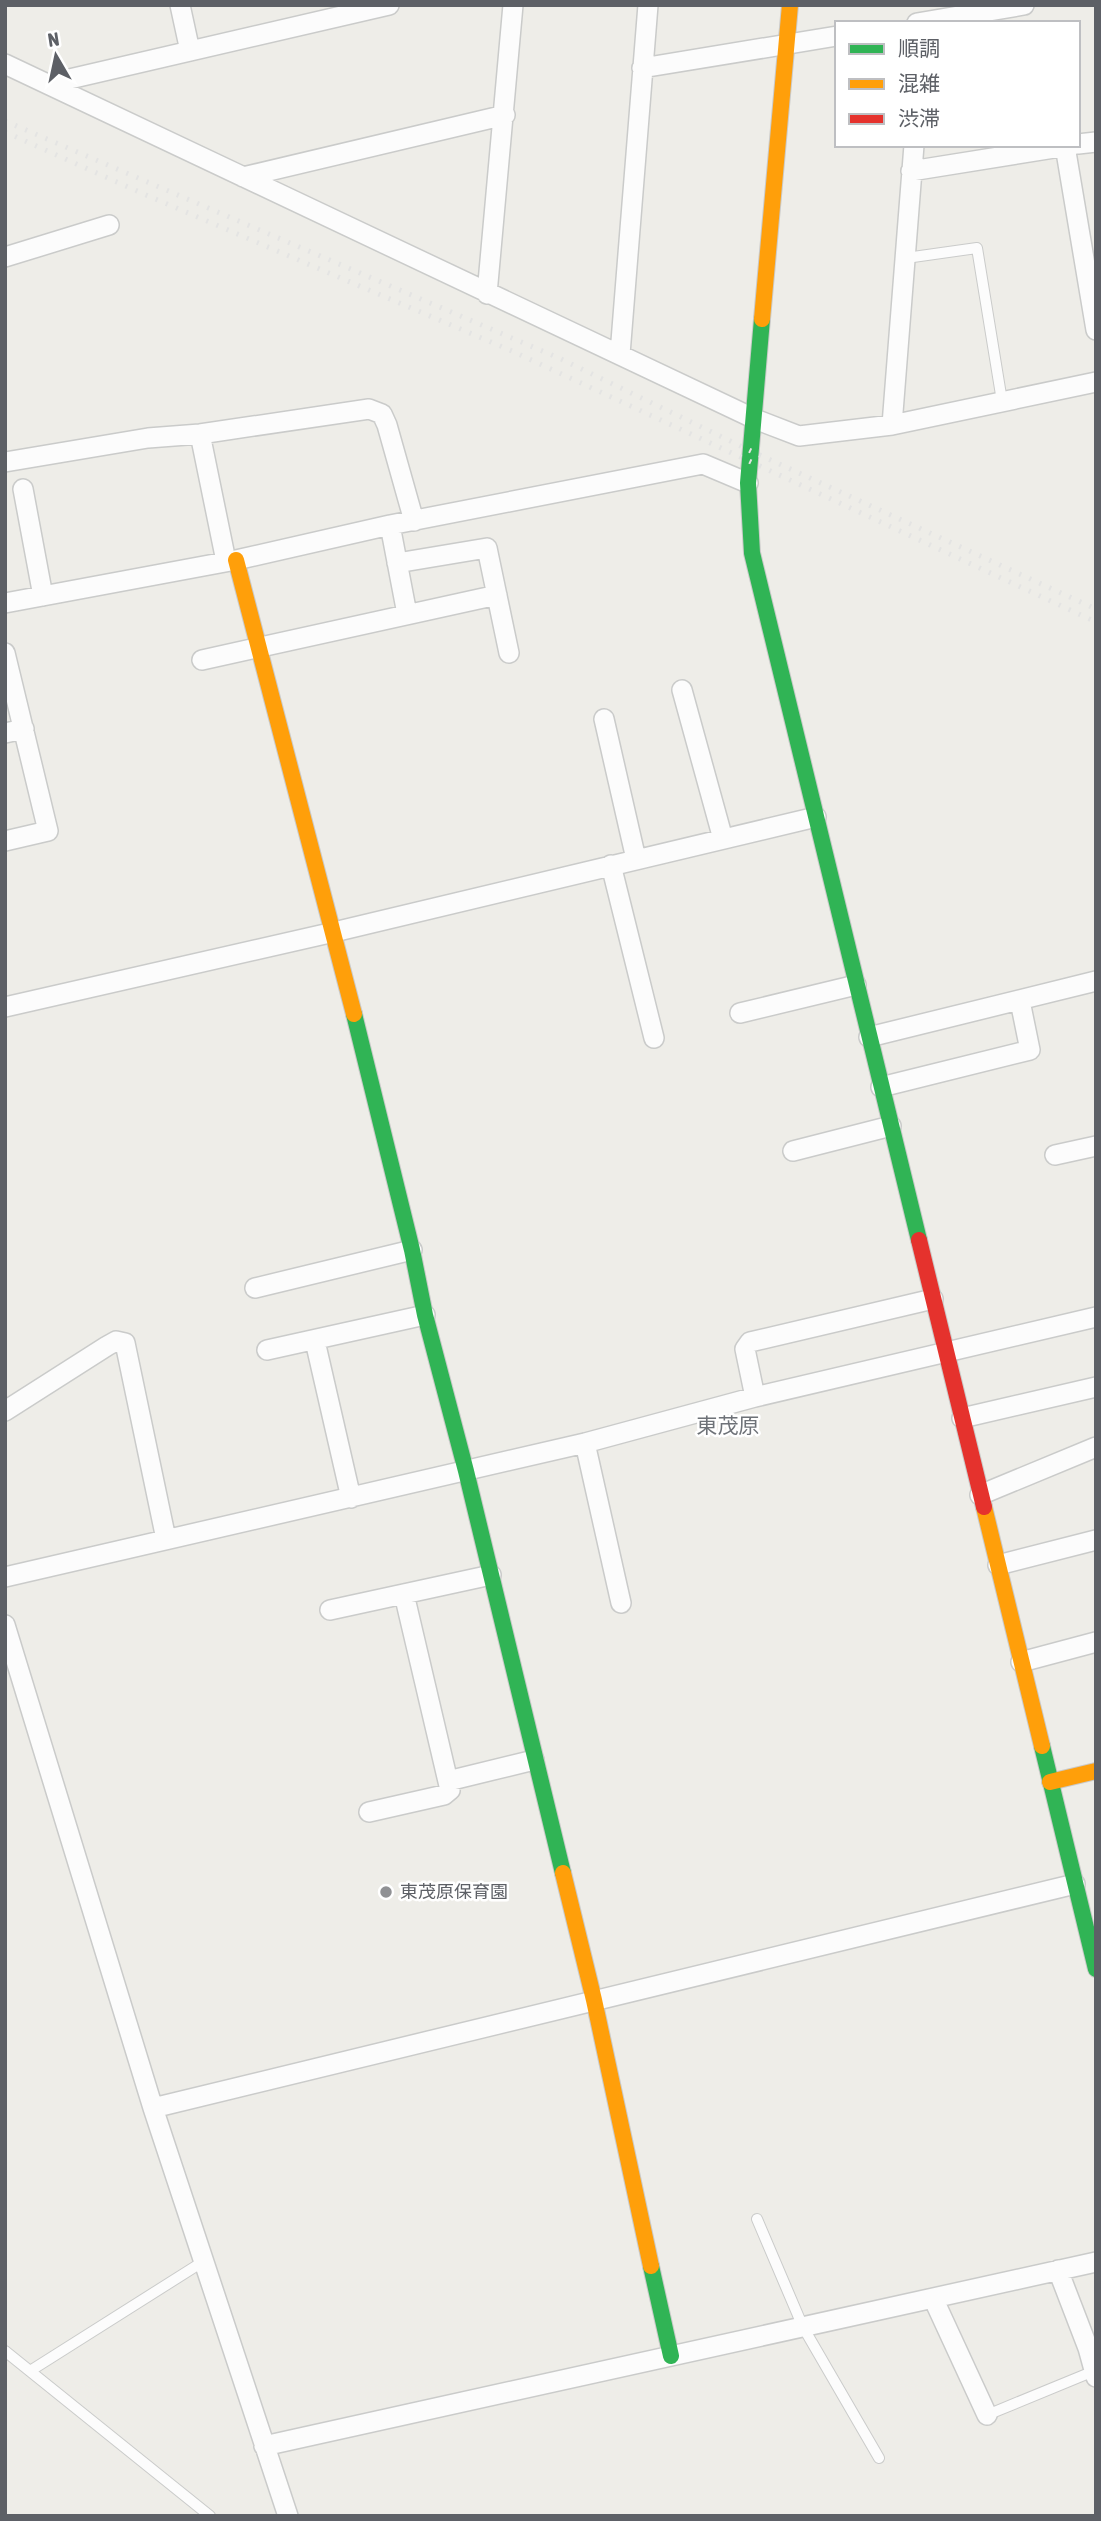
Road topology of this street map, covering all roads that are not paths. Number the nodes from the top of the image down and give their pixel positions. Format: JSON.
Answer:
{"nodes":[{"id":1,"x":180,"y":5,"type":"edge"},
{"id":2,"x":389,"y":5,"type":"edge"},
{"id":3,"x":513,"y":5,"type":"edge"},
{"id":4,"x":648,"y":5,"type":"edge"},
{"id":5,"x":790,"y":5,"type":"edge"},
{"id":6,"x":1024,"y":5,"type":"edge"},
{"id":7,"x":924,"y":18,"type":"edge"},
{"id":8,"x":835,"y":36,"type":"edge"},
{"id":9,"x":788,"y":44,"type":"junction"},
{"id":10,"x":190,"y":51,"type":"junction"},
{"id":11,"x":5,"y":64,"type":"edge"},
{"id":12,"x":642,"y":68,"type":"junction"},
{"id":13,"x":48,"y":84,"type":"junction"},
{"id":14,"x":505,"y":115,"type":"junction"},
{"id":15,"x":914,"y":147,"type":"edge"},
{"id":16,"x":1060,"y":147,"type":"edge"},
{"id":17,"x":1072,"y":147,"type":"edge"},
{"id":18,"x":911,"y":171,"type":"junction"},
{"id":19,"x":243,"y":177,"type":"junction"},
{"id":20,"x":109,"y":225,"type":"dead end"},
{"id":21,"x":5,"y":257,"type":"edge"},
{"id":22,"x":906,"y":258,"type":"junction"},
{"id":23,"x":487,"y":294,"type":"junction"},
{"id":24,"x":1096,"y":330,"type":"edge"},
{"id":25,"x":620,"y":354,"type":"junction"},
{"id":26,"x":1096,"y":382,"type":"edge"},
{"id":27,"x":1002,"y":401,"type":"junction"},
{"id":28,"x":755,"y":419,"type":"junction"},
{"id":29,"x":892,"y":425,"type":"junction"},
{"id":30,"x":200,"y":434,"type":"junction"},
{"id":31,"x":5,"y":462,"type":"edge"},
{"id":32,"x":748,"y":482,"type":"junction"},
{"id":33,"x":23,"y":489,"type":"dead end"},
{"id":34,"x":414,"y":521,"type":"junction"},
{"id":35,"x":390,"y":525,"type":"junction"},
{"id":36,"x":231,"y":561,"type":"junction"},
{"id":37,"x":397,"y":563,"type":"junction"},
{"id":38,"x":497,"y":595,"type":"junction"},
{"id":39,"x":43,"y":596,"type":"junction"},
{"id":40,"x":5,"y":603,"type":"edge"},
{"id":41,"x":407,"y":614,"type":"junction"},
{"id":42,"x":260,"y":647,"type":"junction"},
{"id":43,"x":5,"y":653,"type":"edge"},
{"id":44,"x":509,"y":653,"type":"dead end"},
{"id":45,"x":202,"y":660,"type":"dead end"},
{"id":46,"x":682,"y":690,"type":"dead end"},
{"id":47,"x":604,"y":719,"type":"dead end"},
{"id":48,"x":14,"y":731,"type":"edge"},
{"id":49,"x":816,"y":817,"type":"junction"},
{"id":50,"x":723,"y":839,"type":"junction"},
{"id":51,"x":5,"y":841,"type":"edge"},
{"id":52,"x":636,"y":859,"type":"junction"},
{"id":53,"x":611,"y":865,"type":"junction"},
{"id":54,"x":334,"y":932,"type":"junction"},
{"id":55,"x":1096,"y":981,"type":"edge"},
{"id":56,"x":856,"y":985,"type":"junction"},
{"id":57,"x":1020,"y":1001,"type":"junction"},
{"id":58,"x":5,"y":1007,"type":"edge"},
{"id":59,"x":740,"y":1013,"type":"dead end"},
{"id":60,"x":869,"y":1037,"type":"junction"},
{"id":61,"x":654,"y":1038,"type":"dead end"},
{"id":62,"x":881,"y":1087,"type":"junction"},
{"id":63,"x":891,"y":1126,"type":"junction"},
{"id":64,"x":1096,"y":1146,"type":"edge"},
{"id":65,"x":793,"y":1151,"type":"dead end"},
{"id":66,"x":1055,"y":1155,"type":"dead end"},
{"id":67,"x":412,"y":1250,"type":"junction"},
{"id":68,"x":255,"y":1288,"type":"dead end"},
{"id":69,"x":933,"y":1299,"type":"junction"},
{"id":70,"x":425,"y":1315,"type":"junction"},
{"id":71,"x":1096,"y":1317,"type":"edge"},
{"id":72,"x":315,"y":1341,"type":"junction"},
{"id":73,"x":267,"y":1350,"type":"dead end"},
{"id":74,"x":946,"y":1354,"type":"junction"},
{"id":75,"x":1096,"y":1387,"type":"edge"},
{"id":76,"x":755,"y":1397,"type":"junction"},
{"id":77,"x":5,"y":1411,"type":"edge"},
{"id":78,"x":962,"y":1418,"type":"junction"},
{"id":79,"x":585,"y":1443,"type":"junction"},
{"id":80,"x":1096,"y":1447,"type":"edge"},
{"id":81,"x":466,"y":1471,"type":"junction"},
{"id":82,"x":981,"y":1495,"type":"junction"},
{"id":83,"x":351,"y":1498,"type":"junction"},
{"id":84,"x":166,"y":1539,"type":"junction"},
{"id":85,"x":1096,"y":1540,"type":"edge"},
{"id":86,"x":998,"y":1565,"type":"junction"},
{"id":87,"x":491,"y":1575,"type":"junction"},
{"id":88,"x":5,"y":1577,"type":"edge"},
{"id":89,"x":404,"y":1594,"type":"junction"},
{"id":90,"x":621,"y":1604,"type":"dead end"},
{"id":91,"x":330,"y":1610,"type":"dead end"},
{"id":92,"x":5,"y":1625,"type":"edge"},
{"id":93,"x":1096,"y":1642,"type":"edge"},
{"id":94,"x":1021,"y":1662,"type":"junction"},
{"id":95,"x":534,"y":1760,"type":"junction"},
{"id":96,"x":1096,"y":1771,"type":"edge"},
{"id":97,"x":448,"y":1782,"type":"junction"},
{"id":98,"x":1050,"y":1782,"type":"junction"},
{"id":99,"x":369,"y":1812,"type":"dead end"},
{"id":100,"x":1083,"y":1892,"type":"edge"},
{"id":101,"x":1096,"y":1969,"type":"edge"},
{"id":102,"x":594,"y":2000,"type":"junction"},
{"id":103,"x":153,"y":2108,"type":"junction"},
{"id":104,"x":757,"y":2218,"type":"dead end"},
{"id":105,"x":204,"y":2261,"type":"junction"},
{"id":106,"x":1096,"y":2262,"type":"edge"},
{"id":107,"x":1058,"y":2270,"type":"junction"},
{"id":108,"x":933,"y":2298,"type":"junction"},
{"id":109,"x":803,"y":2327,"type":"junction"},
{"id":110,"x":1092,"y":2346,"type":"edge"},
{"id":111,"x":5,"y":2351,"type":"edge"},
{"id":112,"x":671,"y":2356,"type":"junction"},
{"id":113,"x":30,"y":2371,"type":"junction"},
{"id":114,"x":1095,"y":2374,"type":"edge"},
{"id":115,"x":987,"y":2415,"type":"joint"},
{"id":116,"x":264,"y":2446,"type":"junction"},
{"id":117,"x":879,"y":2458,"type":"dead end"},
{"id":118,"x":210,"y":2516,"type":"edge"},
{"id":119,"x":288,"y":2516,"type":"edge"}],
"edges":[{"from":1,"to":10,"type":"street"},
{"from":2,"to":10,"type":"street"},
{"from":3,"to":14,"type":"street"},
{"from":4,"to":12,"type":"street"},
{"from":5,"to":9,"type":"street"},
{"from":6,"to":7,"type":"street"},
{"from":8,"to":9,"type":"street"},
{"from":9,"to":12,"type":"street"},
{"from":9,"to":28,"type":"street"},
{"from":10,"to":13,"type":"street"},
{"from":11,"to":13,"type":"street"},
{"from":12,"to":25,"type":"street"},
{"from":13,"to":19,"type":"street"},
{"from":14,"to":19,"type":"street"},
{"from":14,"to":23,"type":"street"},
{"from":15,"to":18,"type":"street"},
{"from":16,"to":18,"type":"street"},
{"from":17,"to":24,"type":"street"},
{"from":18,"to":22,"type":"street"},
{"from":19,"to":23,"type":"street"},
{"from":20,"to":21,"type":"street"},
{"from":22,"to":27,"type":"lane"},
{"from":22,"to":29,"type":"street"},
{"from":23,"to":25,"type":"street"},
{"from":25,"to":28,"type":"street"},
{"from":26,"to":27,"type":"street"},
{"from":27,"to":29,"type":"street"},
{"from":28,"to":29,"type":"street"},
{"from":28,"to":32,"type":"street"},
{"from":30,"to":31,"type":"street"},
{"from":30,"to":34,"type":"street"},
{"from":30,"to":36,"type":"street"},
{"from":32,"to":34,"type":"street"},
{"from":32,"to":49,"type":"street"},
{"from":33,"to":39,"type":"street"},
{"from":34,"to":35,"type":"street"},
{"from":35,"to":36,"type":"street"},
{"from":35,"to":37,"type":"street"},
{"from":36,"to":39,"type":"street"},
{"from":36,"to":42,"type":"street"},
{"from":37,"to":38,"type":"street"},
{"from":37,"to":41,"type":"street"},
{"from":38,"to":41,"type":"street"},
{"from":38,"to":44,"type":"street"},
{"from":39,"to":40,"type":"street"},
{"from":41,"to":42,"type":"street"},
{"from":42,"to":45,"type":"street"},
{"from":42,"to":54,"type":"street"},
{"from":43,"to":48,"type":"street"},
{"from":46,"to":50,"type":"street"},
{"from":47,"to":52,"type":"street"},
{"from":48,"to":51,"type":"street"},
{"from":49,"to":50,"type":"street"},
{"from":49,"to":56,"type":"street"},
{"from":50,"to":52,"type":"street"},
{"from":52,"to":53,"type":"street"},
{"from":53,"to":54,"type":"street"},
{"from":53,"to":61,"type":"street"},
{"from":54,"to":58,"type":"street"},
{"from":54,"to":67,"type":"street"},
{"from":55,"to":57,"type":"street"},
{"from":56,"to":59,"type":"street"},
{"from":56,"to":60,"type":"street"},
{"from":57,"to":60,"type":"street"},
{"from":57,"to":62,"type":"street"},
{"from":60,"to":62,"type":"street"},
{"from":62,"to":63,"type":"street"},
{"from":63,"to":65,"type":"street"},
{"from":63,"to":69,"type":"street"},
{"from":64,"to":66,"type":"street"},
{"from":67,"to":68,"type":"street"},
{"from":67,"to":70,"type":"street"},
{"from":69,"to":74,"type":"street"},
{"from":69,"to":76,"type":"street"},
{"from":70,"to":72,"type":"street"},
{"from":70,"to":81,"type":"street"},
{"from":71,"to":74,"type":"street"},
{"from":72,"to":73,"type":"street"},
{"from":72,"to":83,"type":"street"},
{"from":74,"to":76,"type":"street"},
{"from":74,"to":78,"type":"street"},
{"from":75,"to":78,"type":"street"},
{"from":76,"to":79,"type":"street"},
{"from":77,"to":84,"type":"street"},
{"from":78,"to":82,"type":"street"},
{"from":79,"to":81,"type":"street"},
{"from":79,"to":90,"type":"street"},
{"from":80,"to":82,"type":"street"},
{"from":81,"to":83,"type":"street"},
{"from":81,"to":87,"type":"street"},
{"from":82,"to":86,"type":"street"},
{"from":83,"to":84,"type":"street"},
{"from":84,"to":88,"type":"street"},
{"from":85,"to":86,"type":"street"},
{"from":86,"to":94,"type":"street"},
{"from":87,"to":89,"type":"street"},
{"from":87,"to":95,"type":"street"},
{"from":89,"to":91,"type":"street"},
{"from":89,"to":97,"type":"street"},
{"from":92,"to":103,"type":"street"},
{"from":93,"to":94,"type":"street"},
{"from":94,"to":98,"type":"street"},
{"from":95,"to":97,"type":"street"},
{"from":95,"to":102,"type":"street"},
{"from":96,"to":98,"type":"street"},
{"from":97,"to":99,"type":"street"},
{"from":98,"to":100,"type":"street"},
{"from":100,"to":101,"type":"street"},
{"from":100,"to":102,"type":"street"},
{"from":102,"to":103,"type":"street"},
{"from":102,"to":112,"type":"street"},
{"from":103,"to":105,"type":"street"},
{"from":104,"to":109,"type":"lane"},
{"from":105,"to":113,"type":"lane"},
{"from":105,"to":116,"type":"street"},
{"from":106,"to":107,"type":"street"},
{"from":107,"to":108,"type":"street"},
{"from":107,"to":110,"type":"street"},
{"from":108,"to":109,"type":"street"},
{"from":108,"to":115,"type":"street"},
{"from":109,"to":112,"type":"street"},
{"from":109,"to":117,"type":"lane"},
{"from":110,"to":114,"type":"street"},
{"from":111,"to":113,"type":"lane"},
{"from":112,"to":116,"type":"street"},
{"from":113,"to":118,"type":"lane"},
{"from":114,"to":115,"type":"lane"},
{"from":116,"to":119,"type":"street"}]}
